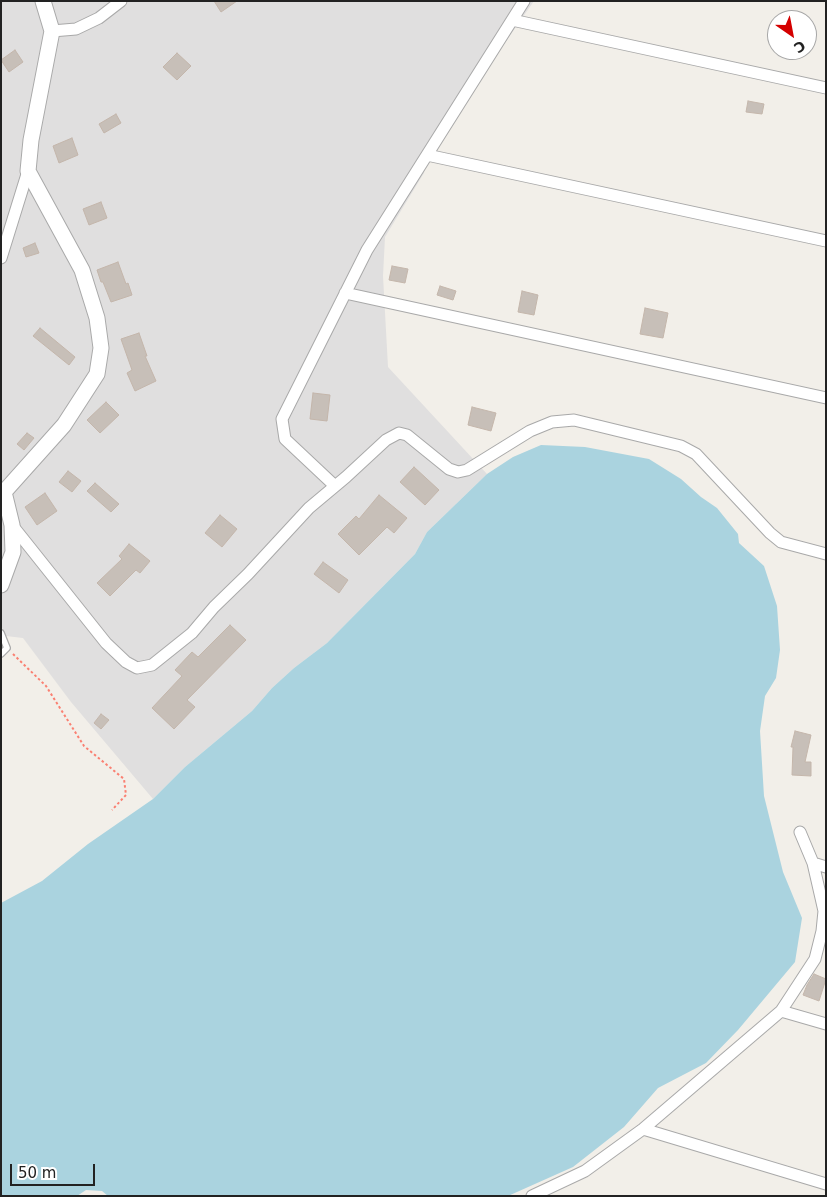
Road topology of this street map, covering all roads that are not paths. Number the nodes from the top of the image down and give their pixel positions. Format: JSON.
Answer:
{"nodes":[{"id":1,"x":43,"y":1,"type":"edge"},
{"id":2,"x":121,"y":1,"type":"edge"},
{"id":3,"x":524,"y":1,"type":"edge"},
{"id":4,"x":512,"y":20,"type":"junction"},
{"id":5,"x":52,"y":31,"type":"junction"},
{"id":6,"x":826,"y":88,"type":"edge"},
{"id":7,"x":427,"y":155,"type":"junction"},
{"id":8,"x":28,"y":171,"type":"junction"},
{"id":9,"x":826,"y":241,"type":"edge"},
{"id":10,"x":1,"y":258,"type":"edge"},
{"id":11,"x":345,"y":293,"type":"junction"},
{"id":12,"x":826,"y":398,"type":"edge"},
{"id":13,"x":335,"y":486,"type":"junction"},
{"id":14,"x":12,"y":525,"type":"junction"},
{"id":15,"x":826,"y":554,"type":"edge"},
{"id":16,"x":1,"y":585,"type":"edge"},
{"id":17,"x":1,"y":633,"type":"edge"},
{"id":18,"x":1,"y":654,"type":"edge"},
{"id":19,"x":800,"y":832,"type":"dead end"},
{"id":20,"x":813,"y":863,"type":"junction"},
{"id":21,"x":826,"y":867,"type":"edge"},
{"id":22,"x":781,"y":1011,"type":"junction"},
{"id":23,"x":826,"y":1024,"type":"edge"},
{"id":24,"x":643,"y":1129,"type":"junction"},
{"id":25,"x":826,"y":1184,"type":"edge"},
{"id":26,"x":532,"y":1196,"type":"edge"}],
"edges":[{"from":1,"to":5,"type":"street"},
{"from":2,"to":5,"type":"street"},
{"from":3,"to":4,"type":"street"},
{"from":4,"to":6,"type":"street"},
{"from":4,"to":7,"type":"street"},
{"from":5,"to":8,"type":"street"},
{"from":7,"to":9,"type":"street"},
{"from":7,"to":11,"type":"street"},
{"from":8,"to":10,"type":"street"},
{"from":8,"to":14,"type":"street"},
{"from":11,"to":12,"type":"street"},
{"from":11,"to":13,"type":"street"},
{"from":13,"to":14,"type":"street"},
{"from":13,"to":15,"type":"street"},
{"from":14,"to":16,"type":"street"},
{"from":17,"to":18,"type":"lane"},
{"from":19,"to":20,"type":"street"},
{"from":20,"to":21,"type":"street"},
{"from":20,"to":22,"type":"street"},
{"from":22,"to":23,"type":"street"},
{"from":22,"to":24,"type":"street"},
{"from":24,"to":25,"type":"street"},
{"from":24,"to":26,"type":"street"}]}
